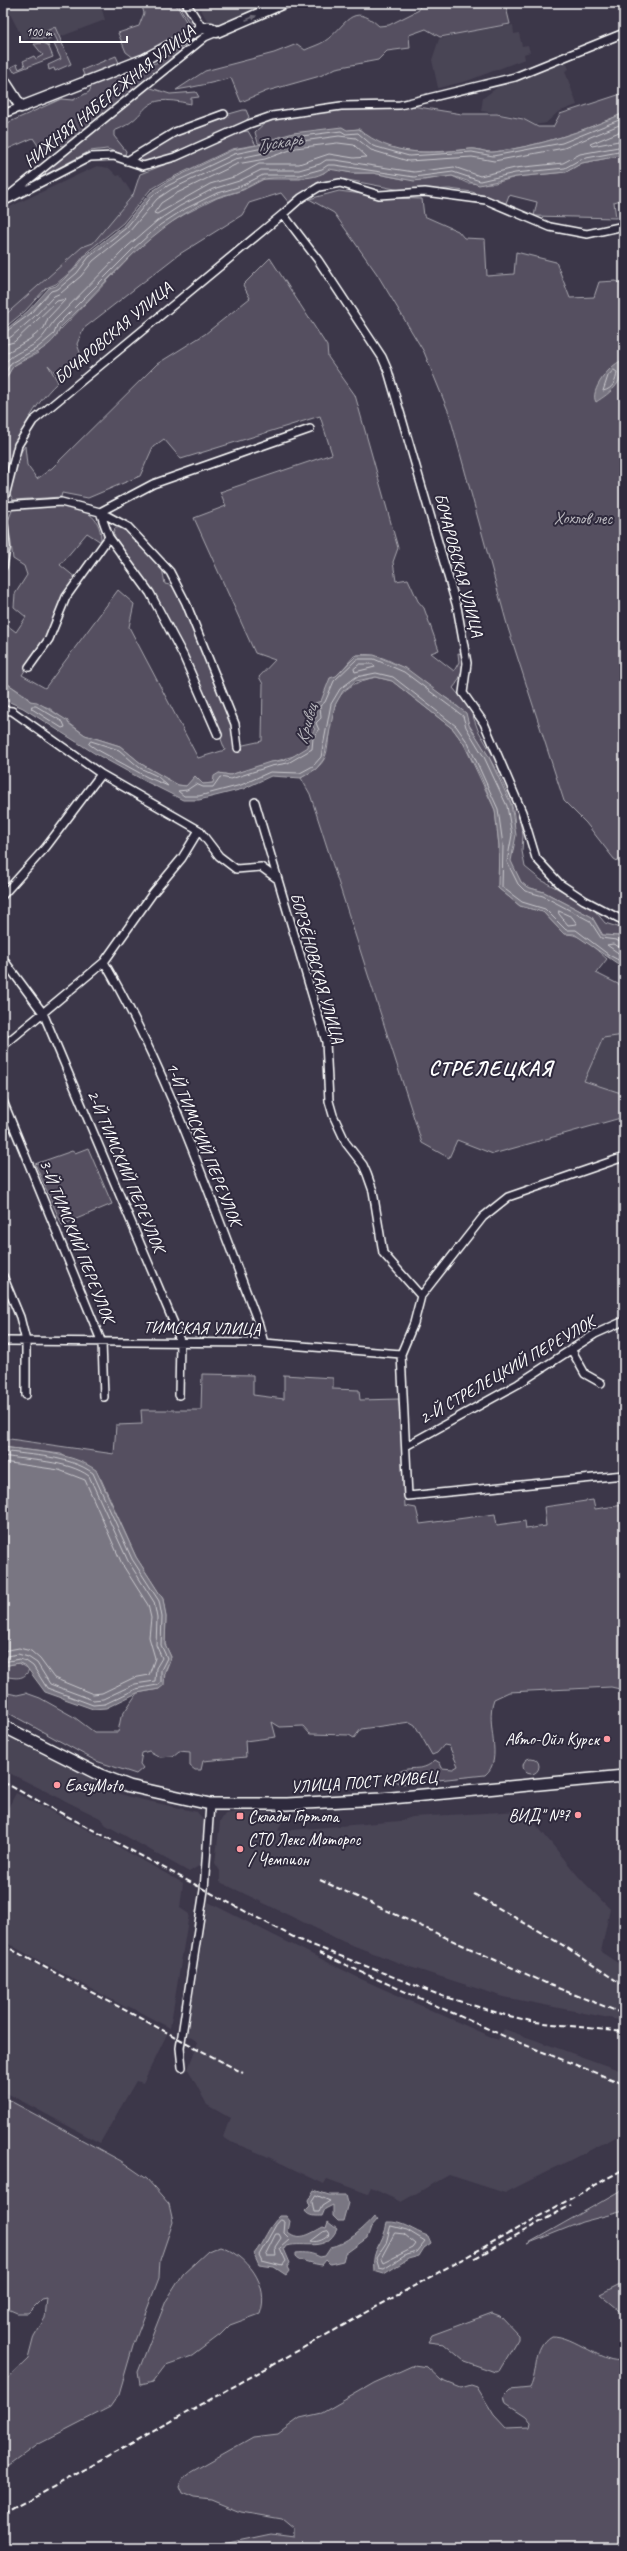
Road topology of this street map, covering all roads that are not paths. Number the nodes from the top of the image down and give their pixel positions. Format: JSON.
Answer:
{"nodes":[{"id":1,"x":186,"y":3,"type":"edge"},
{"id":2,"x":284,"y":3,"type":"edge"},
{"id":3,"x":202,"y":28,"type":"junction"},
{"id":4,"x":217,"y":32,"type":"junction"},
{"id":5,"x":624,"y":33,"type":"edge"},
{"id":6,"x":3,"y":79,"type":"edge"},
{"id":7,"x":21,"y":107,"type":"junction"},
{"id":8,"x":3,"y":114,"type":"edge"},
{"id":9,"x":224,"y":114,"type":"dead end"},
{"id":10,"x":127,"y":161,"type":"junction"},
{"id":11,"x":3,"y":201,"type":"edge"},
{"id":12,"x":283,"y":214,"type":"junction"},
{"id":13,"x":624,"y":226,"type":"edge"},
{"id":14,"x":310,"y":429,"type":"dead end"},
{"id":15,"x":3,"y":505,"type":"edge"},
{"id":16,"x":3,"y":511,"type":"edge"},
{"id":17,"x":100,"y":512,"type":"junction"},
{"id":18,"x":109,"y":537,"type":"junction"},
{"id":19,"x":3,"y":567,"type":"edge"},
{"id":20,"x":28,"y":667,"type":"dead end"},
{"id":21,"x":3,"y":710,"type":"edge"},
{"id":22,"x":218,"y":736,"type":"dead end"},
{"id":23,"x":238,"y":748,"type":"dead end"},
{"id":24,"x":101,"y":774,"type":"junction"},
{"id":25,"x":255,"y":802,"type":"dead end"},
{"id":26,"x":199,"y":830,"type":"junction"},
{"id":27,"x":276,"y":878,"type":"junction"},
{"id":28,"x":3,"y":895,"type":"edge"},
{"id":29,"x":624,"y":921,"type":"edge"},
{"id":30,"x":3,"y":959,"type":"edge"},
{"id":31,"x":104,"y":962,"type":"junction"},
{"id":32,"x":43,"y":1013,"type":"junction"},
{"id":33,"x":3,"y":1046,"type":"edge"},
{"id":34,"x":3,"y":1101,"type":"edge"},
{"id":35,"x":624,"y":1158,"type":"edge"},
{"id":36,"x":3,"y":1276,"type":"edge"},
{"id":37,"x":421,"y":1296,"type":"junction"},
{"id":38,"x":624,"y":1321,"type":"edge"},
{"id":39,"x":3,"y":1341,"type":"edge"},
{"id":40,"x":180,"y":1341,"type":"junction"},
{"id":41,"x":26,"y":1342,"type":"junction"},
{"id":42,"x":102,"y":1343,"type":"junction"},
{"id":43,"x":264,"y":1344,"type":"junction"},
{"id":44,"x":571,"y":1349,"type":"junction"},
{"id":45,"x":401,"y":1354,"type":"junction"},
{"id":46,"x":601,"y":1383,"type":"dead end"},
{"id":47,"x":26,"y":1395,"type":"dead end"},
{"id":48,"x":179,"y":1395,"type":"dead end"},
{"id":49,"x":104,"y":1397,"type":"dead end"},
{"id":50,"x":406,"y":1446,"type":"junction"},
{"id":51,"x":624,"y":1475,"type":"edge"},
{"id":52,"x":3,"y":1726,"type":"edge"},
{"id":53,"x":624,"y":1776,"type":"edge"},
{"id":54,"x":210,"y":1804,"type":"junction"},
{"id":55,"x":182,"y":2067,"type":"dead end"}],
"edges":[{"from":1,"to":3,"type":"street"},
{"from":4,"to":2,"type":"street","one_way":true},
{"from":3,"to":4,"type":"street"},
{"from":3,"to":7,"type":"street"},
{"from":4,"to":11,"type":"street","name":"НИЖНЯЯ НАБЕРЕЖНАЯ УЛИЦА"},
{"from":5,"to":10,"type":"street","name":"НИЖНЯЯ НАБЕРЕЖНАЯ УЛИЦА"},
{"from":6,"to":7,"type":"street"},
{"from":7,"to":8,"type":"street"},
{"from":9,"to":10,"type":"street"},
{"from":10,"to":11,"type":"street","name":"НИЖНЯЯ НАБЕРЕЖНАЯ УЛИЦА"},
{"from":12,"to":13,"type":"street","name":"БОЧАРОВСКАЯ УЛИЦА"},
{"from":12,"to":15,"type":"street","name":"БОЧАРОВСКАЯ УЛИЦА"},
{"from":12,"to":29,"type":"street","name":"БОЧАРОВСКАЯ УЛИЦА"},
{"from":14,"to":17,"type":"street"},
{"from":15,"to":17,"type":"street"},
{"from":16,"to":19,"type":"street"},
{"from":17,"to":18,"type":"street"},
{"from":17,"to":23,"type":"street"},
{"from":18,"to":20,"type":"street"},
{"from":18,"to":22,"type":"street"},
{"from":21,"to":24,"type":"street"},
{"from":24,"to":26,"type":"street"},
{"from":24,"to":28,"type":"street"},
{"from":25,"to":27,"type":"street","name":"БОРЗЁНОВСКАЯ УЛИЦА"},
{"from":26,"to":27,"type":"street"},
{"from":26,"to":31,"type":"street"},
{"from":27,"to":37,"type":"street","name":"БОРЗЁНОВСКАЯ УЛИЦА"},
{"from":30,"to":32,"type":"street","name":"2-Й ТИМСКИЙ ПЕРЕУЛОК"},
{"from":31,"to":32,"type":"street"},
{"from":31,"to":43,"type":"street","name":"1-Й ТИМСКИЙ ПЕРЕУЛОК"},
{"from":32,"to":33,"type":"street"},
{"from":32,"to":40,"type":"street","name":"2-Й ТИМСКИЙ ПЕРЕУЛОК"},
{"from":34,"to":42,"type":"street","name":"3-Й ТИМСКИЙ ПЕРЕУЛОК"},
{"from":35,"to":37,"type":"street"},
{"from":36,"to":41,"type":"street"},
{"from":37,"to":45,"type":"street"},
{"from":38,"to":44,"type":"street","name":"2-Й СТРЕЛЕЦКИЙ ПЕРЕУЛОК"},
{"from":39,"to":41,"type":"street","name":"ТИМСКАЯ УЛИЦА"},
{"from":40,"to":42,"type":"street","name":"ТИМСКАЯ УЛИЦА"},
{"from":40,"to":43,"type":"street","name":"ТИМСКАЯ УЛИЦА"},
{"from":40,"to":48,"type":"street"},
{"from":41,"to":42,"type":"street","name":"ТИМСКАЯ УЛИЦА"},
{"from":41,"to":47,"type":"street"},
{"from":42,"to":49,"type":"street","name":"3-Й ТИМСКИЙ ПЕРЕУЛОК"},
{"from":43,"to":45,"type":"street","name":"ТИМСКАЯ УЛИЦА"},
{"from":44,"to":46,"type":"street"},
{"from":44,"to":50,"type":"street","name":"2-Й СТРЕЛЕЦКИЙ ПЕРЕУЛОК"},
{"from":45,"to":50,"type":"street"},
{"from":50,"to":51,"type":"street"},
{"from":52,"to":54,"type":"main road","name":"УЛИЦА ПОСТ КРИВЕЦ"},
{"from":53,"to":54,"type":"main road","name":"УЛИЦА ПОСТ КРИВЕЦ"},
{"from":54,"to":55,"type":"street"}]}
